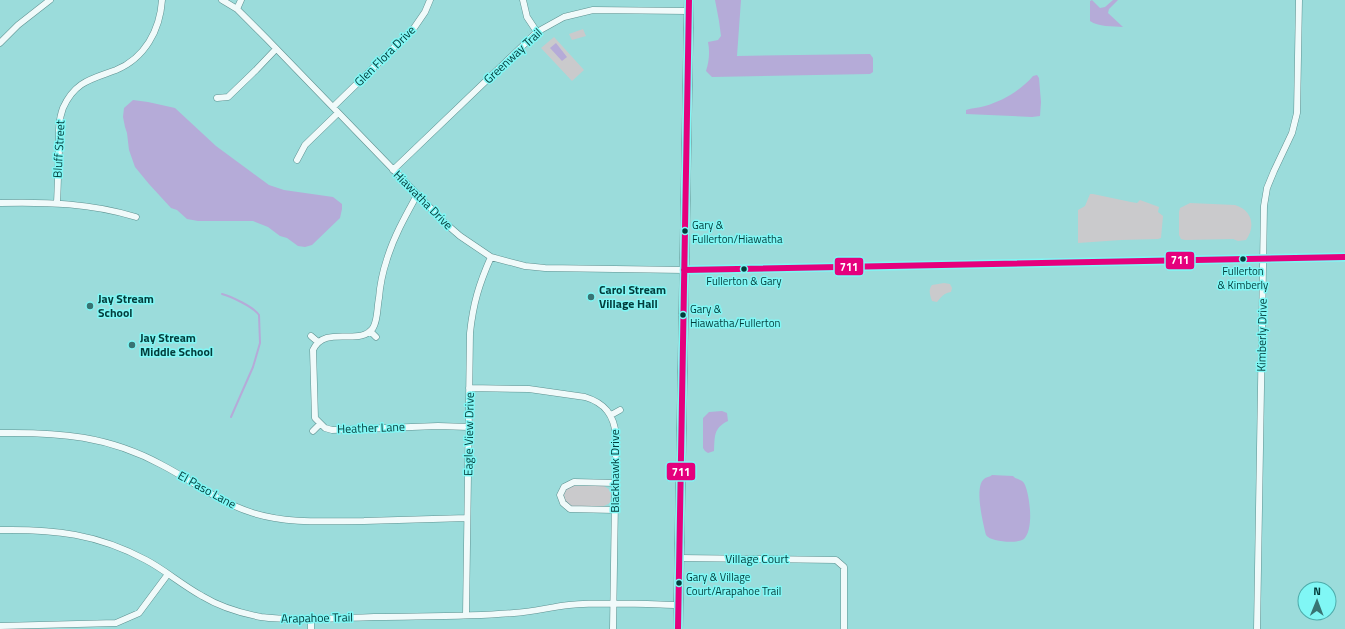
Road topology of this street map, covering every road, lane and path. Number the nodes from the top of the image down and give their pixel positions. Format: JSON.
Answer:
{"nodes":[{"id":1,"x":50,"y":0,"type":"edge"},
{"id":2,"x":162,"y":0,"type":"edge"},
{"id":3,"x":222,"y":0,"type":"edge"},
{"id":4,"x":241,"y":0,"type":"edge"},
{"id":5,"x":430,"y":0,"type":"edge"},
{"id":6,"x":523,"y":0,"type":"edge"},
{"id":7,"x":689,"y":0,"type":"edge"},
{"id":8,"x":1299,"y":0,"type":"edge"},
{"id":9,"x":237,"y":9,"type":"junction"},
{"id":10,"x":688,"y":11,"type":"junction"},
{"id":11,"x":537,"y":32,"type":"junction"},
{"id":12,"x":0,"y":43,"type":"edge"},
{"id":13,"x":276,"y":49,"type":"junction"},
{"id":14,"x":216,"y":98,"type":"dead end"},
{"id":15,"x":333,"y":107,"type":"junction"},
{"id":16,"x":338,"y":113,"type":"junction"},
{"id":17,"x":297,"y":160,"type":"dead end"},
{"id":18,"x":393,"y":170,"type":"junction"},
{"id":19,"x":417,"y":195,"type":"junction"},
{"id":20,"x":57,"y":202,"type":"junction"},
{"id":21,"x":0,"y":203,"type":"edge"},
{"id":22,"x":136,"y":216,"type":"dead end"},
{"id":23,"x":491,"y":257,"type":"junction"},
{"id":24,"x":1345,"y":257,"type":"edge"},
{"id":25,"x":1263,"y":258,"type":"junction"},
{"id":26,"x":684,"y":270,"type":"junction"},
{"id":27,"x":370,"y":331,"type":"junction"},
{"id":28,"x":311,"y":336,"type":"dead end"},
{"id":29,"x":376,"y":337,"type":"dead end"},
{"id":30,"x":318,"y":342,"type":"junction"},
{"id":31,"x":469,"y":388,"type":"junction"},
{"id":32,"x":620,"y":410,"type":"dead end"},
{"id":33,"x":611,"y":415,"type":"junction"},
{"id":34,"x":320,"y":424,"type":"junction"},
{"id":35,"x":469,"y":427,"type":"junction"},
{"id":36,"x":313,"y":431,"type":"dead end"},
{"id":37,"x":0,"y":433,"type":"edge"},
{"id":38,"x":616,"y":483,"type":"junction"},
{"id":39,"x":615,"y":510,"type":"junction"},
{"id":40,"x":467,"y":518,"type":"junction"},
{"id":41,"x":0,"y":530,"type":"edge"},
{"id":42,"x":679,"y":558,"type":"junction"},
{"id":43,"x":168,"y":574,"type":"junction"},
{"id":44,"x":613,"y":604,"type":"junction"},
{"id":45,"x":678,"y":605,"type":"junction"},
{"id":46,"x":466,"y":615,"type":"junction"},
{"id":47,"x":311,"y":619,"type":"junction"},
{"id":48,"x":0,"y":626,"type":"edge"},
{"id":49,"x":311,"y":629,"type":"edge"},
{"id":50,"x":613,"y":629,"type":"edge"},
{"id":51,"x":678,"y":629,"type":"edge"},
{"id":52,"x":844,"y":629,"type":"edge"},
{"id":53,"x":1257,"y":629,"type":"edge"}],
"edges":[{"from":1,"to":12,"type":"street"},
{"from":2,"to":20,"type":"street","name":"Bluff Street"},
{"from":3,"to":9,"type":"street","name":"Hiawatha Drive"},
{"from":4,"to":9,"type":"street"},
{"from":5,"to":15,"type":"street","name":"Glen Flora Drive"},
{"from":6,"to":11,"type":"street"},
{"from":7,"to":10,"type":"street"},
{"from":8,"to":25,"type":"street","name":"Kimberly Drive"},
{"from":9,"to":13,"type":"street","name":"Hiawatha Drive"},
{"from":10,"to":11,"type":"street","name":"Greenway Trail"},
{"from":10,"to":26,"type":"street"},
{"from":11,"to":18,"type":"street","name":"Greenway Trail"},
{"from":13,"to":14,"type":"street"},
{"from":13,"to":15,"type":"street","name":"Hiawatha Drive"},
{"from":15,"to":16,"type":"street","name":"Hiawatha Drive"},
{"from":16,"to":17,"type":"street"},
{"from":16,"to":18,"type":"street","name":"Hiawatha Drive"},
{"from":18,"to":19,"type":"street","name":"Hiawatha Drive"},
{"from":19,"to":23,"type":"street","name":"Hiawatha Drive"},
{"from":19,"to":27,"type":"street"},
{"from":20,"to":21,"type":"street"},
{"from":20,"to":22,"type":"street"},
{"from":23,"to":26,"type":"street","name":"Hiawatha Drive"},
{"from":23,"to":31,"type":"street","name":"Eagle View Drive"},
{"from":24,"to":25,"type":"street","name":"Hiawatha Drive"},
{"from":25,"to":26,"type":"street","name":"Hiawatha Drive"},
{"from":25,"to":53,"type":"street","name":"Kimberly Drive"},
{"from":26,"to":42,"type":"street"},
{"from":27,"to":29,"type":"street"},
{"from":27,"to":30,"type":"street"},
{"from":28,"to":30,"type":"street"},
{"from":30,"to":34,"type":"street","name":"Heather Lane"},
{"from":31,"to":33,"type":"street","name":"Blackhawk Drive"},
{"from":31,"to":35,"type":"street","name":"Eagle View Drive"},
{"from":32,"to":33,"type":"street"},
{"from":33,"to":38,"type":"street","name":"Blackhawk Drive"},
{"from":34,"to":35,"type":"street","name":"Heather Lane"},
{"from":34,"to":36,"type":"street"},
{"from":35,"to":40,"type":"street","name":"Eagle View Drive"},
{"from":37,"to":40,"type":"street","name":"El Paso Lane"},
{"from":38,"to":39,"type":"street","name":"Blackhawk Drive"},
{"from":38,"to":39,"type":"street"},
{"from":39,"to":44,"type":"street","name":"Blackhawk Drive"},
{"from":40,"to":46,"type":"street","name":"Eagle View Drive"},
{"from":41,"to":43,"type":"street","name":"Arapahoe Trail"},
{"from":42,"to":45,"type":"street"},
{"from":42,"to":52,"type":"street","name":"Village Court"},
{"from":43,"to":47,"type":"street","name":"Arapahoe Trail"},
{"from":43,"to":48,"type":"street"},
{"from":44,"to":45,"type":"street","name":"Arapahoe Trail"},
{"from":44,"to":46,"type":"street","name":"Arapahoe Trail"},
{"from":44,"to":50,"type":"street","name":"Blackhawk Drive"},
{"from":45,"to":51,"type":"street"},
{"from":46,"to":47,"type":"street","name":"Arapahoe Trail"},
{"from":47,"to":49,"type":"street"}]}
